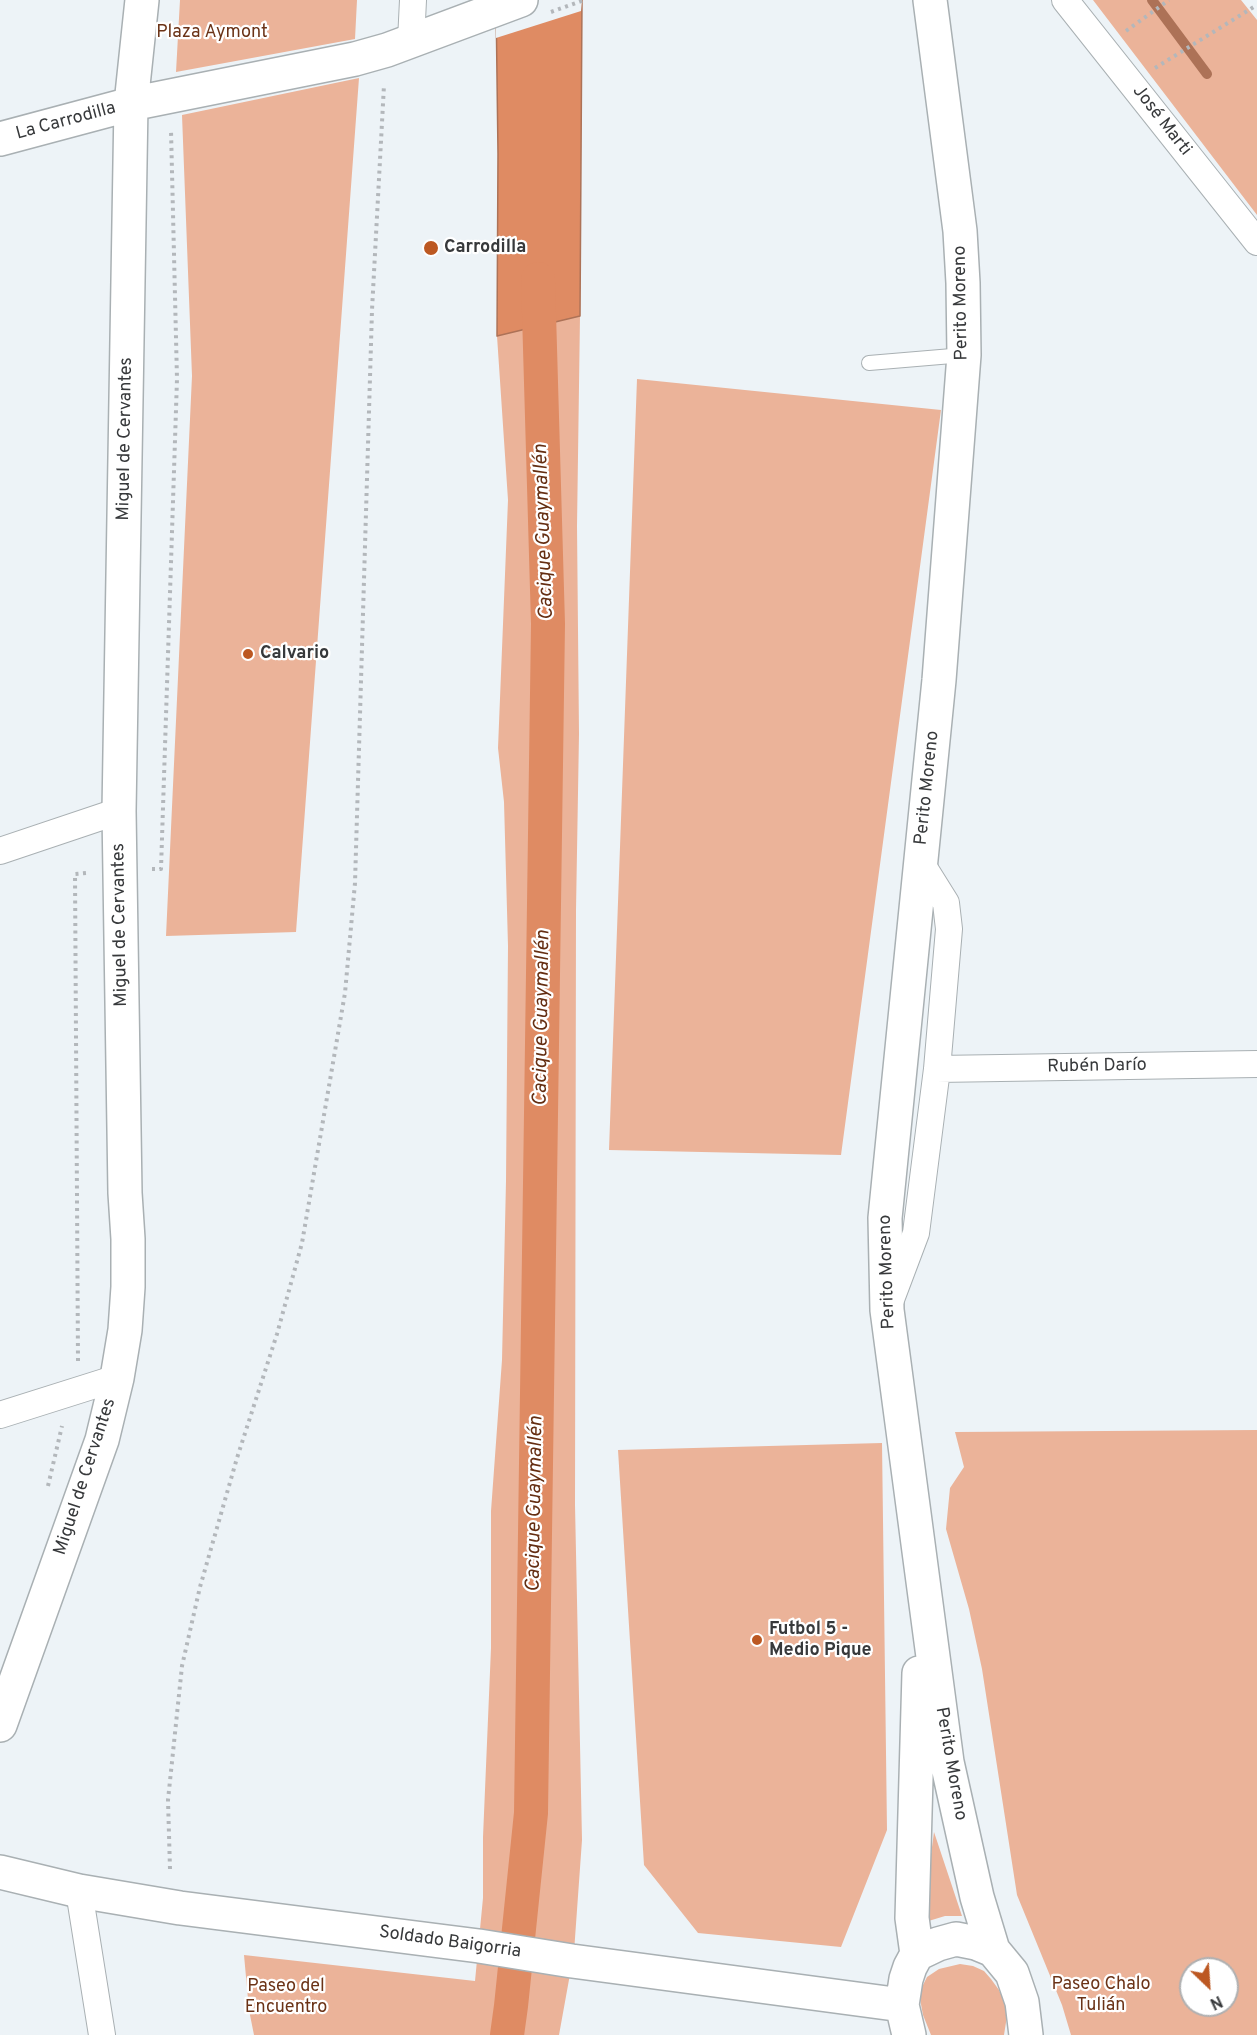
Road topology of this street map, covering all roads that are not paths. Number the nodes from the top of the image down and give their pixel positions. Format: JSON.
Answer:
{"nodes":[{"id":1,"x":142,"y":0,"type":"edge"},
{"id":2,"x":412,"y":0,"type":"edge"},
{"id":3,"x":930,"y":0,"type":"edge"},
{"id":4,"x":1065,"y":0,"type":"edge"},
{"id":5,"x":509,"y":4,"type":"edge"},
{"id":6,"x":399,"y":45,"type":"junction"},
{"id":7,"x":132,"y":104,"type":"junction"},
{"id":8,"x":0,"y":139,"type":"edge"},
{"id":9,"x":1257,"y":242,"type":"edge"},
{"id":10,"x":964,"y":355,"type":"junction"},
{"id":11,"x":869,"y":363,"type":"dead end"},
{"id":12,"x":119,"y":811,"type":"junction"},
{"id":13,"x":0,"y":851,"type":"edge"},
{"id":14,"x":921,"y":863,"type":"junction"},
{"id":15,"x":1257,"y":1064,"type":"edge"},
{"id":16,"x":937,"y":1069,"type":"junction"},
{"id":17,"x":887,"y":1310,"type":"junction"},
{"id":18,"x":117,"y":1378,"type":"junction"},
{"id":19,"x":0,"y":1415,"type":"edge"},
{"id":20,"x":921,"y":1575,"type":"junction"},
{"id":21,"x":0,"y":1725,"type":"edge"},
{"id":22,"x":0,"y":1872,"type":"edge"},
{"id":23,"x":79,"y":1890,"type":"junction"},
{"id":24,"x":993,"y":1950,"type":"junction"},
{"id":25,"x":917,"y":1954,"type":"junction"},
{"id":26,"x":906,"y":2020,"type":"edge"},
{"id":27,"x":1026,"y":2034,"type":"edge"},
{"id":28,"x":102,"y":2035,"type":"edge"}],
"edges":[{"from":1,"to":7,"type":"main road","name":"Miguel de Cervantes"},
{"from":2,"to":6,"type":"street"},
{"from":3,"to":10,"type":"main road","name":"Perito Moreno"},
{"from":4,"to":9,"type":"street","name":"José Marti"},
{"from":5,"to":6,"type":"main road","name":"La Carrodilla"},
{"from":6,"to":7,"type":"main road","name":"La Carrodilla"},
{"from":7,"to":8,"type":"main road","name":"La Carrodilla"},
{"from":7,"to":12,"type":"main road","name":"Miguel de Cervantes"},
{"from":10,"to":11,"type":"lane"},
{"from":10,"to":14,"type":"main road","name":"Perito Moreno"},
{"from":12,"to":13,"type":"street"},
{"from":12,"to":18,"type":"main road","name":"Miguel de Cervantes"},
{"from":14,"to":16,"type":"street"},
{"from":14,"to":17,"type":"main road","name":"Perito Moreno"},
{"from":15,"to":16,"type":"street","name":"Rubén Darío"},
{"from":16,"to":17,"type":"street"},
{"from":17,"to":20,"type":"main road","name":"Perito Moreno"},
{"from":18,"to":19,"type":"street"},
{"from":18,"to":21,"type":"main road","name":"Miguel de Cervantes"},
{"from":20,"to":24,"type":"main road","name":"Perito Moreno"},
{"from":20,"to":25,"type":"main road","name":"Perito Moreno"},
{"from":22,"to":23,"type":"main road","name":"Soldado Baigorria"},
{"from":23,"to":26,"type":"main road","name":"Soldado Baigorria"},
{"from":23,"to":28,"type":"street"},
{"from":24,"to":25,"type":"main road"},
{"from":24,"to":27,"type":"main road"},
{"from":25,"to":26,"type":"main road"}]}
